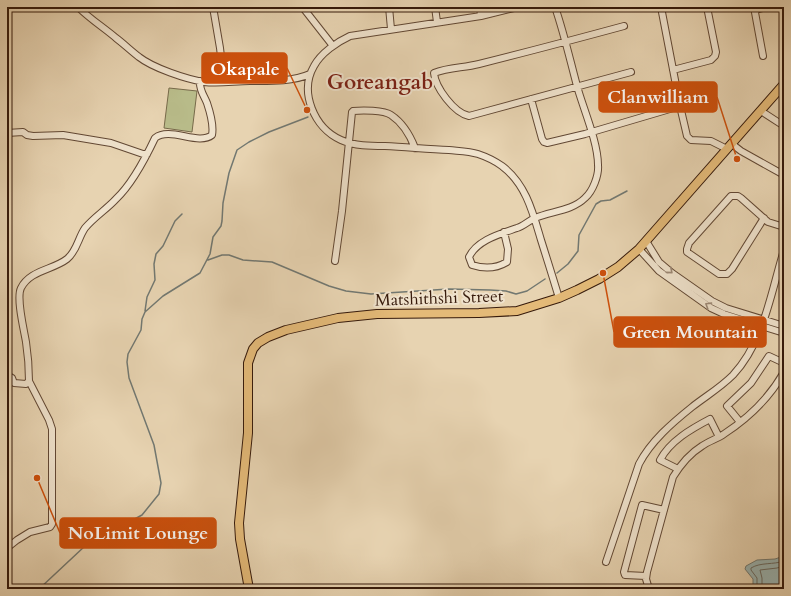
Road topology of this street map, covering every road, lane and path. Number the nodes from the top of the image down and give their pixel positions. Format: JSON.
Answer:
{"nodes":[{"id":1,"x":78,"y":7,"type":"edge"},
{"id":2,"x":212,"y":7,"type":"edge"},
{"id":3,"x":389,"y":7,"type":"edge"},
{"id":4,"x":435,"y":7,"type":"edge"},
{"id":5,"x":480,"y":7,"type":"edge"},
{"id":6,"x":518,"y":7,"type":"edge"},
{"id":7,"x":555,"y":7,"type":"edge"},
{"id":8,"x":661,"y":7,"type":"edge"},
{"id":9,"x":707,"y":7,"type":"edge"},
{"id":10,"x":767,"y":7,"type":"edge"},
{"id":11,"x":754,"y":8,"type":"edge"},
{"id":12,"x":304,"y":9,"type":"dead end"},
{"id":13,"x":481,"y":16,"type":"junction"},
{"id":14,"x":437,"y":22,"type":"junction"},
{"id":15,"x":624,"y":26,"type":"dead end"},
{"id":16,"x":391,"y":29,"type":"junction"},
{"id":17,"x":566,"y":42,"type":"junction"},
{"id":18,"x":333,"y":46,"type":"junction"},
{"id":19,"x":763,"y":56,"type":"dead end"},
{"id":20,"x":673,"y":70,"type":"junction"},
{"id":21,"x":631,"y":72,"type":"dead end"},
{"id":22,"x":310,"y":74,"type":"junction"},
{"id":23,"x":200,"y":81,"type":"junction"},
{"id":24,"x":224,"y":82,"type":"junction"},
{"id":25,"x":784,"y":84,"type":"edge"},
{"id":26,"x":577,"y":86,"type":"junction"},
{"id":27,"x":531,"y":99,"type":"junction"},
{"id":28,"x":680,"y":106,"type":"junction"},
{"id":29,"x":761,"y":111,"type":"junction"},
{"id":30,"x":784,"y":126,"type":"edge"},
{"id":31,"x":591,"y":132,"type":"junction"},
{"id":32,"x":7,"y":133,"type":"edge"},
{"id":33,"x":349,"y":143,"type":"junction"},
{"id":34,"x":730,"y":146,"type":"junction"},
{"id":35,"x":416,"y":148,"type":"junction"},
{"id":36,"x":148,"y":154,"type":"junction"},
{"id":37,"x":784,"y":175,"type":"edge"},
{"id":38,"x":534,"y":218,"type":"junction"},
{"id":39,"x":764,"y":218,"type":"junction"},
{"id":40,"x":784,"y":227,"type":"edge"},
{"id":41,"x":504,"y":232,"type":"junction"},
{"id":42,"x":646,"y":242,"type":"junction"},
{"id":43,"x":639,"y":250,"type":"junction"},
{"id":44,"x":784,"y":250,"type":"edge"},
{"id":45,"x":335,"y":260,"type":"dead end"},
{"id":46,"x":559,"y":298,"type":"junction"},
{"id":47,"x":763,"y":323,"type":"junction"},
{"id":48,"x":784,"y":326,"type":"edge"},
{"id":49,"x":784,"y":333,"type":"edge"},
{"id":50,"x":784,"y":363,"type":"edge"},
{"id":51,"x":784,"y":372,"type":"edge"},
{"id":52,"x":7,"y":375,"type":"edge"},
{"id":53,"x":29,"y":381,"type":"junction"},
{"id":54,"x":740,"y":422,"type":"junction"},
{"id":55,"x":719,"y":437,"type":"junction"},
{"id":56,"x":678,"y":469,"type":"junction"},
{"id":57,"x":664,"y":510,"type":"junction"},
{"id":58,"x":7,"y":548,"type":"edge"},
{"id":59,"x":606,"y":562,"type":"dead end"},
{"id":60,"x":646,"y":576,"type":"junction"},
{"id":61,"x":249,"y":589,"type":"edge"},
{"id":62,"x":649,"y":589,"type":"edge"}],
"edges":[{"from":1,"to":23,"type":"street"},
{"from":2,"to":24,"type":"street"},
{"from":3,"to":16,"type":"street"},
{"from":4,"to":14,"type":"street"},
{"from":5,"to":13,"type":"street"},
{"from":6,"to":13,"type":"street"},
{"from":7,"to":17,"type":"street"},
{"from":8,"to":20,"type":"street"},
{"from":9,"to":20,"type":"street"},
{"from":10,"to":11,"type":"street"},
{"from":11,"to":19,"type":"street"},
{"from":12,"to":18,"type":"street"},
{"from":13,"to":14,"type":"street"},
{"from":14,"to":16,"type":"street"},
{"from":15,"to":17,"type":"street"},
{"from":16,"to":18,"type":"street"},
{"from":17,"to":26,"type":"street"},
{"from":17,"to":27,"type":"street"},
{"from":18,"to":22,"type":"street"},
{"from":20,"to":28,"type":"street"},
{"from":21,"to":26,"type":"street"},
{"from":22,"to":24,"type":"street"},
{"from":22,"to":33,"type":"street"},
{"from":23,"to":24,"type":"street"},
{"from":23,"to":36,"type":"street"},
{"from":25,"to":29,"type":"main road","name":"Matshithshi Street"},
{"from":26,"to":27,"type":"street"},
{"from":26,"to":31,"type":"street"},
{"from":27,"to":31,"type":"street"},
{"from":28,"to":31,"type":"street"},
{"from":28,"to":34,"type":"street"},
{"from":29,"to":30,"type":"street"},
{"from":29,"to":34,"type":"main road","name":"Matshithshi Street"},
{"from":31,"to":38,"type":"street"},
{"from":32,"to":36,"type":"street"},
{"from":33,"to":35,"type":"street"},
{"from":33,"to":35,"type":"street"},
{"from":33,"to":45,"type":"street"},
{"from":34,"to":37,"type":"street"},
{"from":34,"to":42,"type":"main road","name":"Matshithshi Street"},
{"from":35,"to":38,"type":"street"},
{"from":36,"to":53,"type":"street"},
{"from":38,"to":41,"type":"street"},
{"from":38,"to":46,"type":"street"},
{"from":39,"to":39,"type":"street"},
{"from":39,"to":40,"type":"street"},
{"from":41,"to":41,"type":"street"},
{"from":42,"to":43,"type":"main road","name":"Matshithshi Street"},
{"from":42,"to":47,"type":"street","one_way":true},
{"from":43,"to":46,"type":"main road","name":"Matshithshi Street"},
{"from":47,"to":43,"type":"street","one_way":true},
{"from":44,"to":47,"type":"street"},
{"from":46,"to":61,"type":"main road","name":"Matshithshi Street"},
{"from":47,"to":48,"type":"street"},
{"from":47,"to":49,"type":"street"},
{"from":47,"to":59,"type":"street"},
{"from":50,"to":54,"type":"street"},
{"from":51,"to":54,"type":"street"},
{"from":52,"to":53,"type":"street"},
{"from":53,"to":58,"type":"street"},
{"from":54,"to":55,"type":"street"},
{"from":55,"to":56,"type":"street"},
{"from":55,"to":56,"type":"street"},
{"from":56,"to":57,"type":"street"},
{"from":57,"to":60,"type":"street"},
{"from":57,"to":60,"type":"street"},
{"from":60,"to":62,"type":"street"}]}
